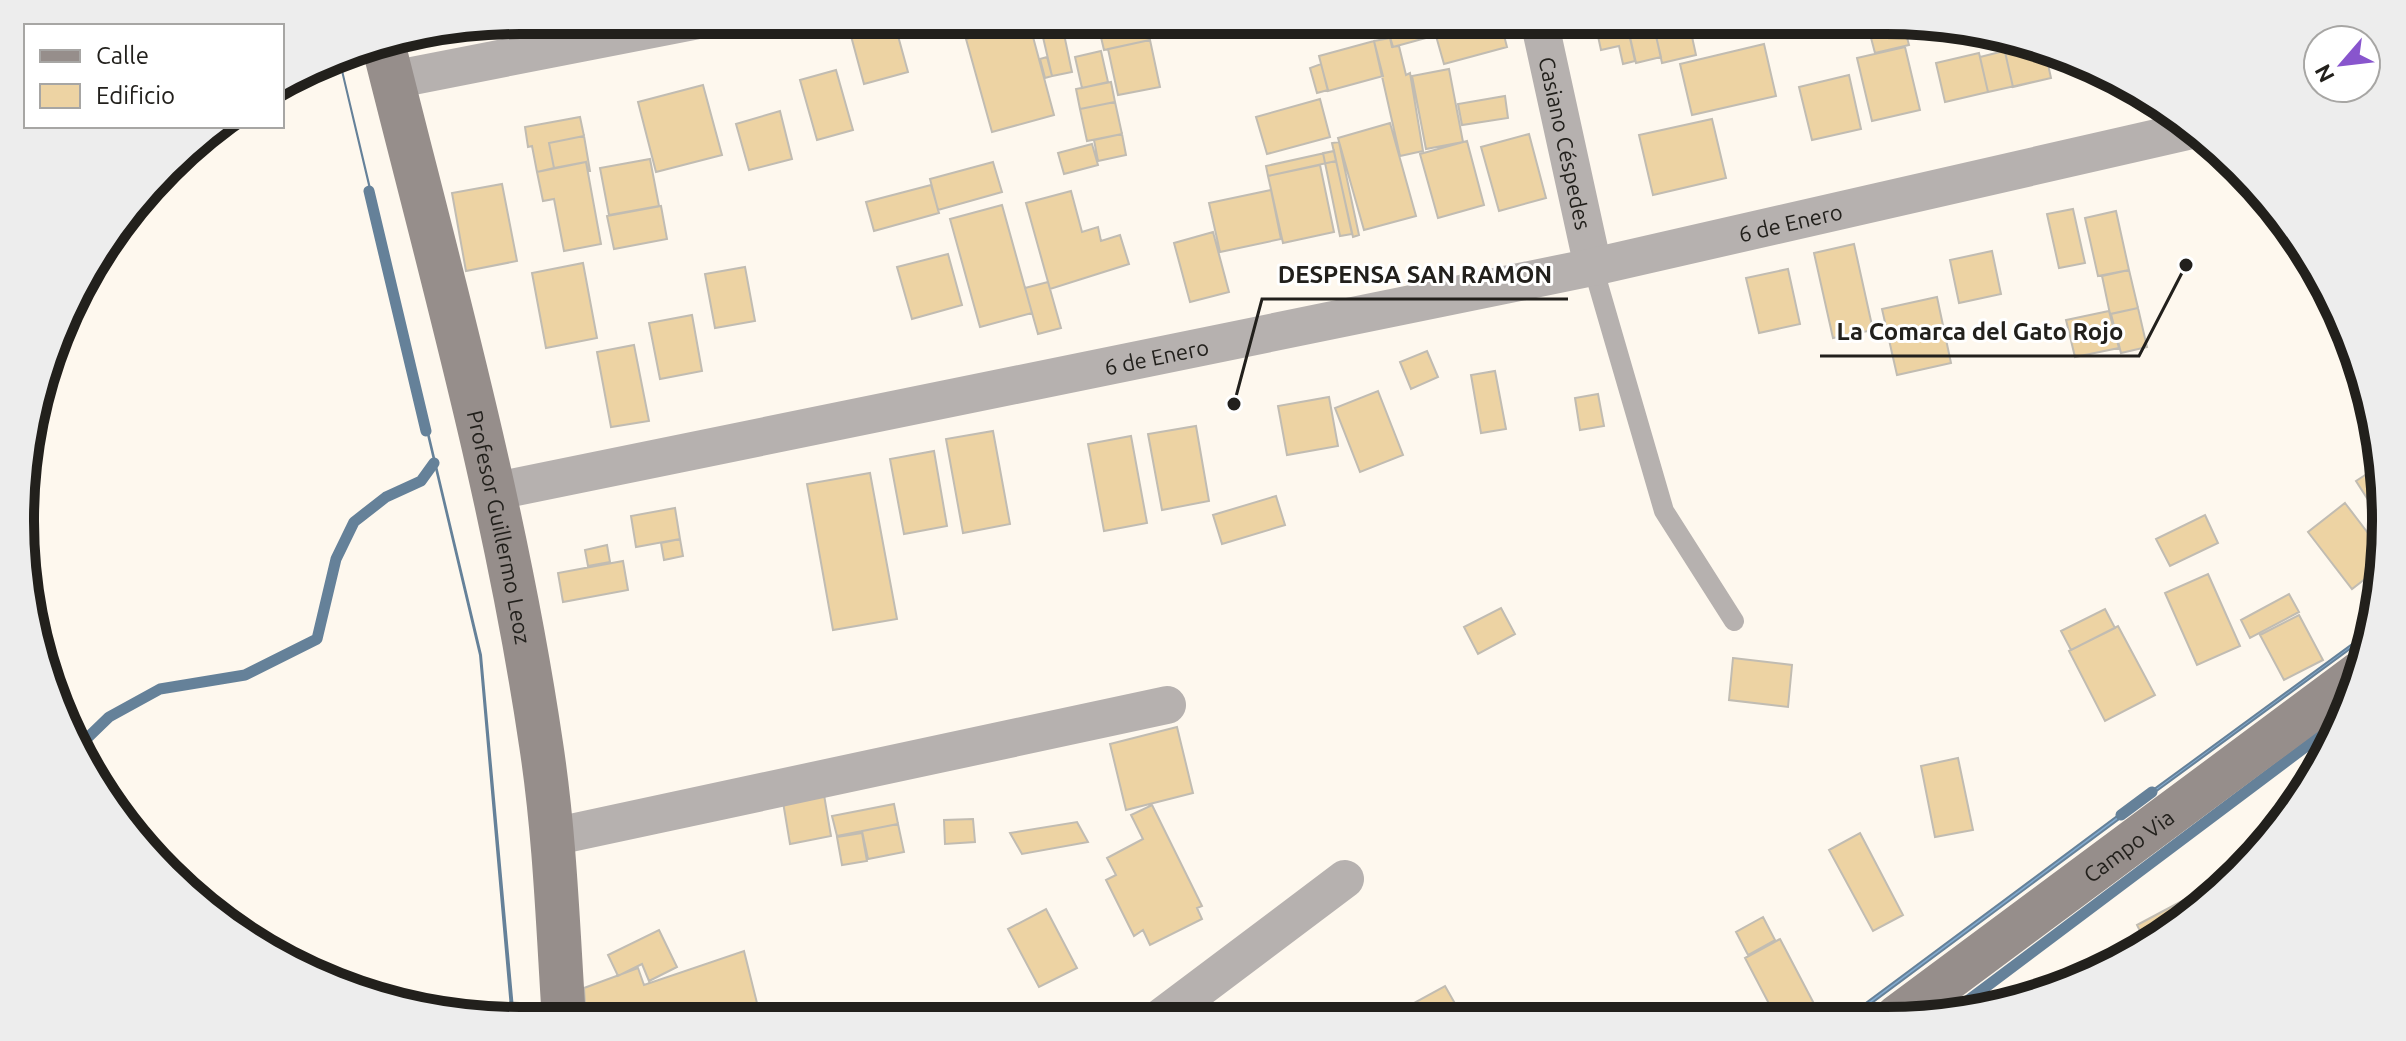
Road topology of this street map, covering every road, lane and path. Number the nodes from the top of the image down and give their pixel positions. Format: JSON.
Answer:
{"nodes":[{"id":1,"x":592,"y":34,"type":"edge"},
{"id":2,"x":1542,"y":34,"type":"edge"},
{"id":3,"x":388,"y":61,"type":"edge"},
{"id":4,"x":2179,"y":133,"type":"edge"},
{"id":5,"x":1593,"y":267,"type":"junction"},
{"id":6,"x":496,"y":491,"type":"junction"},
{"id":7,"x":1734,"y":621,"type":"dead end"},
{"id":8,"x":2343,"y":686,"type":"edge"},
{"id":9,"x":1167,"y":705,"type":"dead end"},
{"id":10,"x":552,"y":837,"type":"junction"},
{"id":11,"x":1345,"y":879,"type":"dead end"},
{"id":12,"x":1912,"y":1006,"type":"edge"},
{"id":13,"x":563,"y":1007,"type":"edge"},
{"id":14,"x":1175,"y":1007,"type":"edge"}],
"edges":[{"from":1,"to":3,"type":"street"},
{"from":2,"to":5,"type":"street","name":"Casiano Céspedes"},
{"from":3,"to":6,"type":"street","name":"Profesor Guillermo Leoz"},
{"from":4,"to":5,"type":"street","name":"6 de Enero"},
{"from":5,"to":6,"type":"street","name":"6 de Enero"},
{"from":5,"to":7,"type":"lane"},
{"from":6,"to":10,"type":"street","name":"Profesor Guillermo Leoz"},
{"from":8,"to":12,"type":"street","name":"Campo Via"},
{"from":9,"to":10,"type":"street"},
{"from":10,"to":13,"type":"street","name":"Profesor Guillermo Leoz"},
{"from":11,"to":14,"type":"street"}]}
